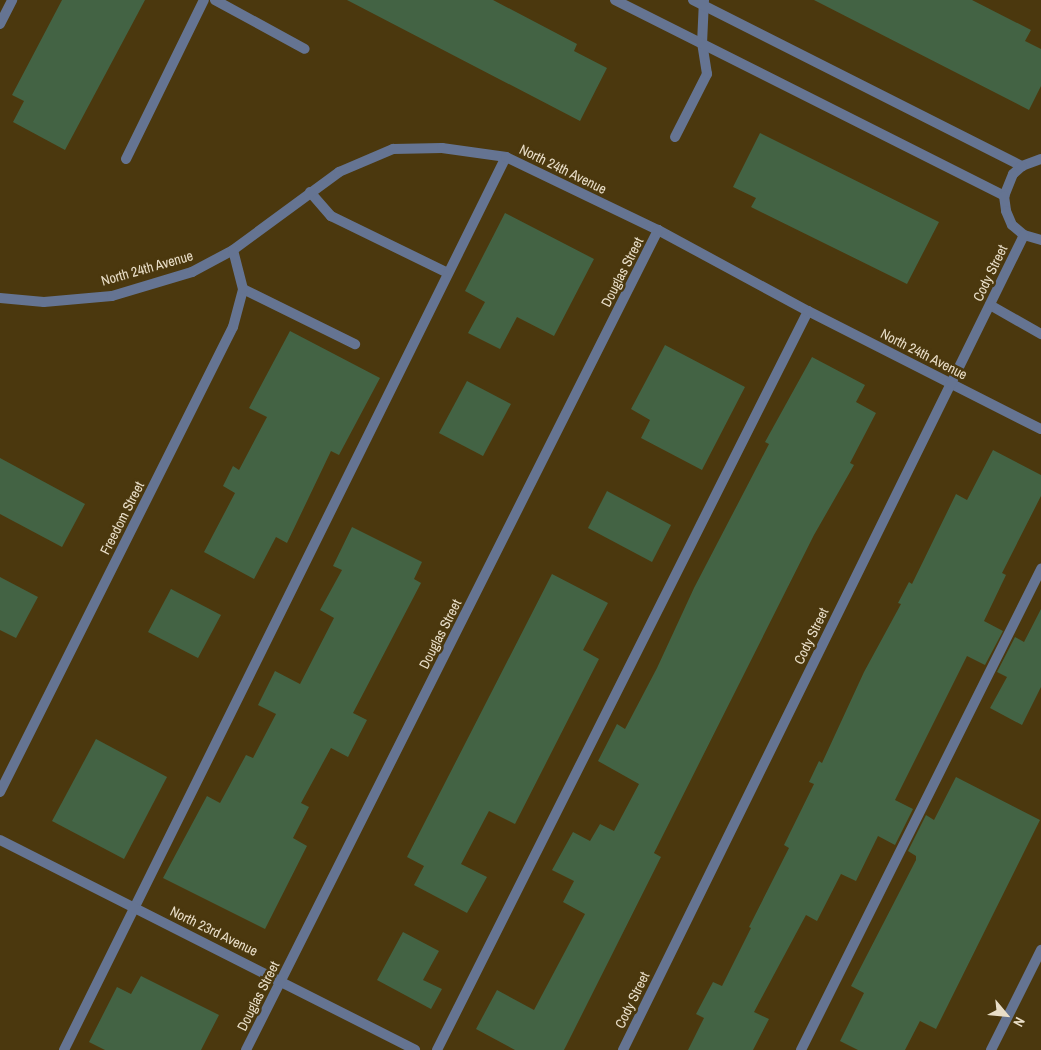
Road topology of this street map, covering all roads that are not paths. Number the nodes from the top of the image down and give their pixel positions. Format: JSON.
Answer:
{"nodes":[{"id":1,"x":12,"y":0,"type":"edge"},
{"id":2,"x":204,"y":0,"type":"edge"},
{"id":3,"x":215,"y":0,"type":"edge"},
{"id":4,"x":614,"y":0,"type":"edge"},
{"id":5,"x":700,"y":2,"type":"edge"},
{"id":6,"x":0,"y":24,"type":"edge"},
{"id":7,"x":702,"y":44,"type":"junction"},
{"id":8,"x":305,"y":49,"type":"dead end"},
{"id":9,"x":675,"y":137,"type":"dead end"},
{"id":10,"x":506,"y":157,"type":"junction"},
{"id":11,"x":126,"y":159,"type":"dead end"},
{"id":12,"x":1041,"y":160,"type":"edge"},
{"id":13,"x":1022,"y":166,"type":"junction"},
{"id":14,"x":310,"y":192,"type":"junction"},
{"id":15,"x":1004,"y":196,"type":"junction"},
{"id":16,"x":658,"y":230,"type":"junction"},
{"id":17,"x":1024,"y":235,"type":"junction"},
{"id":18,"x":1041,"y":240,"type":"edge"},
{"id":19,"x":233,"y":250,"type":"junction"},
{"id":20,"x":448,"y":273,"type":"junction"},
{"id":21,"x":243,"y":289,"type":"junction"},
{"id":22,"x":0,"y":298,"type":"edge"},
{"id":23,"x":990,"y":305,"type":"junction"},
{"id":24,"x":808,"y":311,"type":"junction"},
{"id":25,"x":1041,"y":334,"type":"edge"},
{"id":26,"x":355,"y":344,"type":"dead end"},
{"id":27,"x":951,"y":383,"type":"junction"},
{"id":28,"x":1041,"y":429,"type":"edge"},
{"id":29,"x":1041,"y":569,"type":"edge"},
{"id":30,"x":0,"y":792,"type":"edge"},
{"id":31,"x":0,"y":840,"type":"edge"},
{"id":32,"x":134,"y":907,"type":"junction"},
{"id":33,"x":1041,"y":950,"type":"edge"},
{"id":34,"x":281,"y":980,"type":"junction"},
{"id":35,"x":64,"y":1050,"type":"edge"},
{"id":36,"x":246,"y":1050,"type":"edge"},
{"id":37,"x":414,"y":1050,"type":"edge"},
{"id":38,"x":437,"y":1050,"type":"edge"},
{"id":39,"x":623,"y":1050,"type":"edge"},
{"id":40,"x":801,"y":1050,"type":"edge"},
{"id":41,"x":991,"y":1050,"type":"edge"}],
"edges":[{"from":1,"to":6,"type":"street"},
{"from":2,"to":11,"type":"street"},
{"from":3,"to":8,"type":"street"},
{"from":4,"to":7,"type":"street"},
{"from":5,"to":7,"type":"street"},
{"from":5,"to":13,"type":"street"},
{"from":7,"to":9,"type":"street"},
{"from":7,"to":15,"type":"street"},
{"from":10,"to":14,"type":"street","name":"North 24th Avenue"},
{"from":10,"to":16,"type":"street","name":"North 24th Avenue"},
{"from":10,"to":20,"type":"street"},
{"from":12,"to":13,"type":"street"},
{"from":13,"to":15,"type":"street"},
{"from":14,"to":19,"type":"street","name":"North 24th Avenue"},
{"from":14,"to":20,"type":"street"},
{"from":15,"to":17,"type":"street"},
{"from":16,"to":24,"type":"street","name":"North 24th Avenue"},
{"from":16,"to":34,"type":"street","name":"Douglas Street"},
{"from":17,"to":18,"type":"street"},
{"from":17,"to":23,"type":"street","name":"Cody Street"},
{"from":19,"to":21,"type":"street","name":"Freedom Street"},
{"from":19,"to":22,"type":"street","name":"North 24th Avenue"},
{"from":20,"to":32,"type":"street"},
{"from":21,"to":26,"type":"street"},
{"from":21,"to":30,"type":"street","name":"Freedom Street"},
{"from":23,"to":25,"type":"street"},
{"from":23,"to":27,"type":"street","name":"Cody Street"},
{"from":24,"to":27,"type":"street","name":"North 24th Avenue"},
{"from":24,"to":38,"type":"street"},
{"from":27,"to":28,"type":"street","name":"North 24th Avenue"},
{"from":27,"to":39,"type":"street","name":"Cody Street"},
{"from":29,"to":40,"type":"street"},
{"from":31,"to":32,"type":"street","name":"North 23rd Avenue"},
{"from":32,"to":34,"type":"street","name":"North 23rd Avenue"},
{"from":32,"to":35,"type":"street"},
{"from":33,"to":41,"type":"street"},
{"from":34,"to":36,"type":"street","name":"Douglas Street"},
{"from":34,"to":37,"type":"street","name":"North 23rd Avenue"}]}
